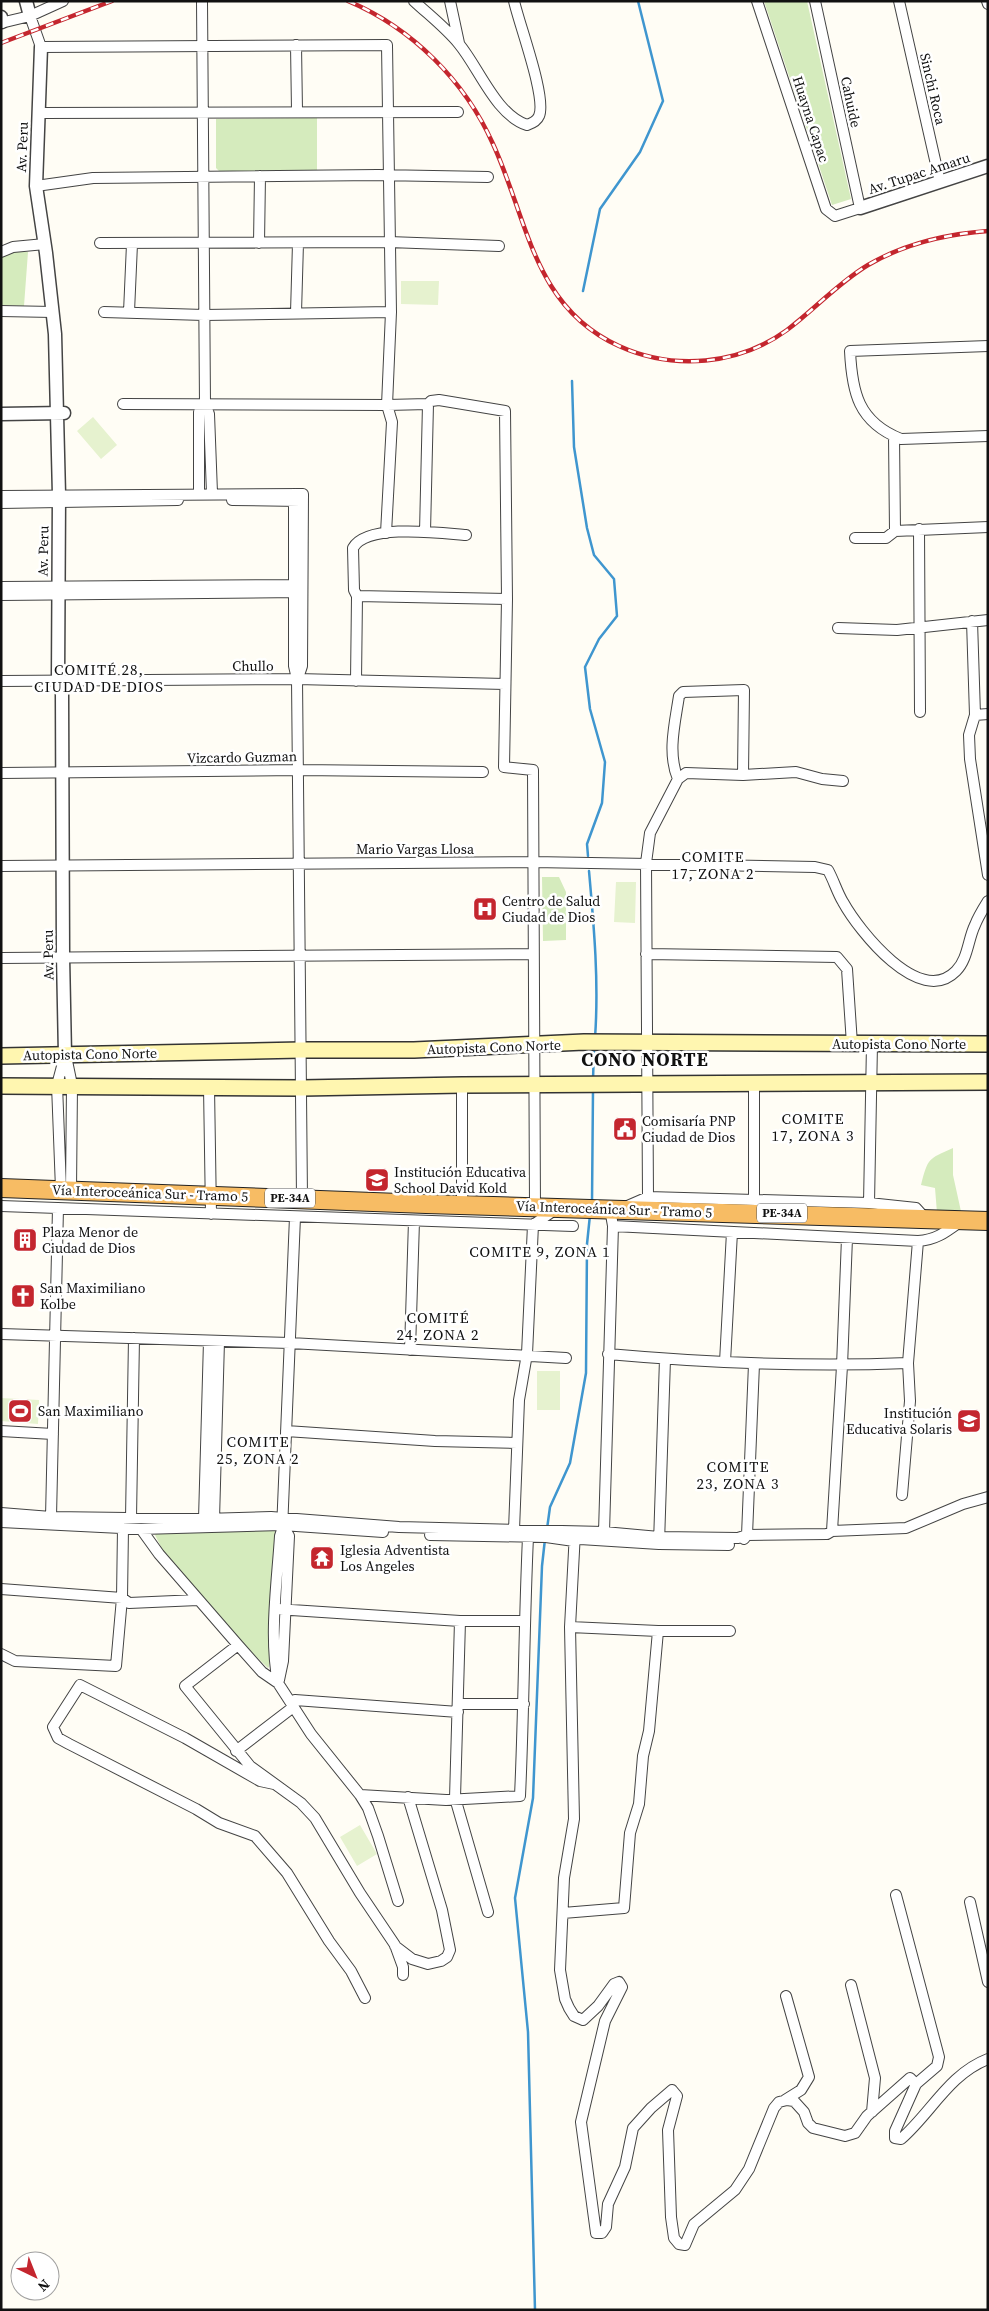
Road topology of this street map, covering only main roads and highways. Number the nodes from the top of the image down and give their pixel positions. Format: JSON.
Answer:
{"nodes":[{"id":1,"x":988,"y":1044,"type":"edge"},
{"id":2,"x":1,"y":1056,"type":"edge"},
{"id":3,"x":988,"y":1082,"type":"edge"},
{"id":4,"x":1,"y":1086,"type":"edge"},
{"id":5,"x":1,"y":1188,"type":"edge"},
{"id":6,"x":988,"y":1220,"type":"edge"}],
"edges":[{"from":1,"to":2,"type":"main road","name":"Autopista Cono Norte"},
{"from":3,"to":4,"type":"main road"},
{"from":5,"to":6,"type":"highway","name":"Vía Interoceánica Sur - Tramo 5","number":"PE-34A"}]}
